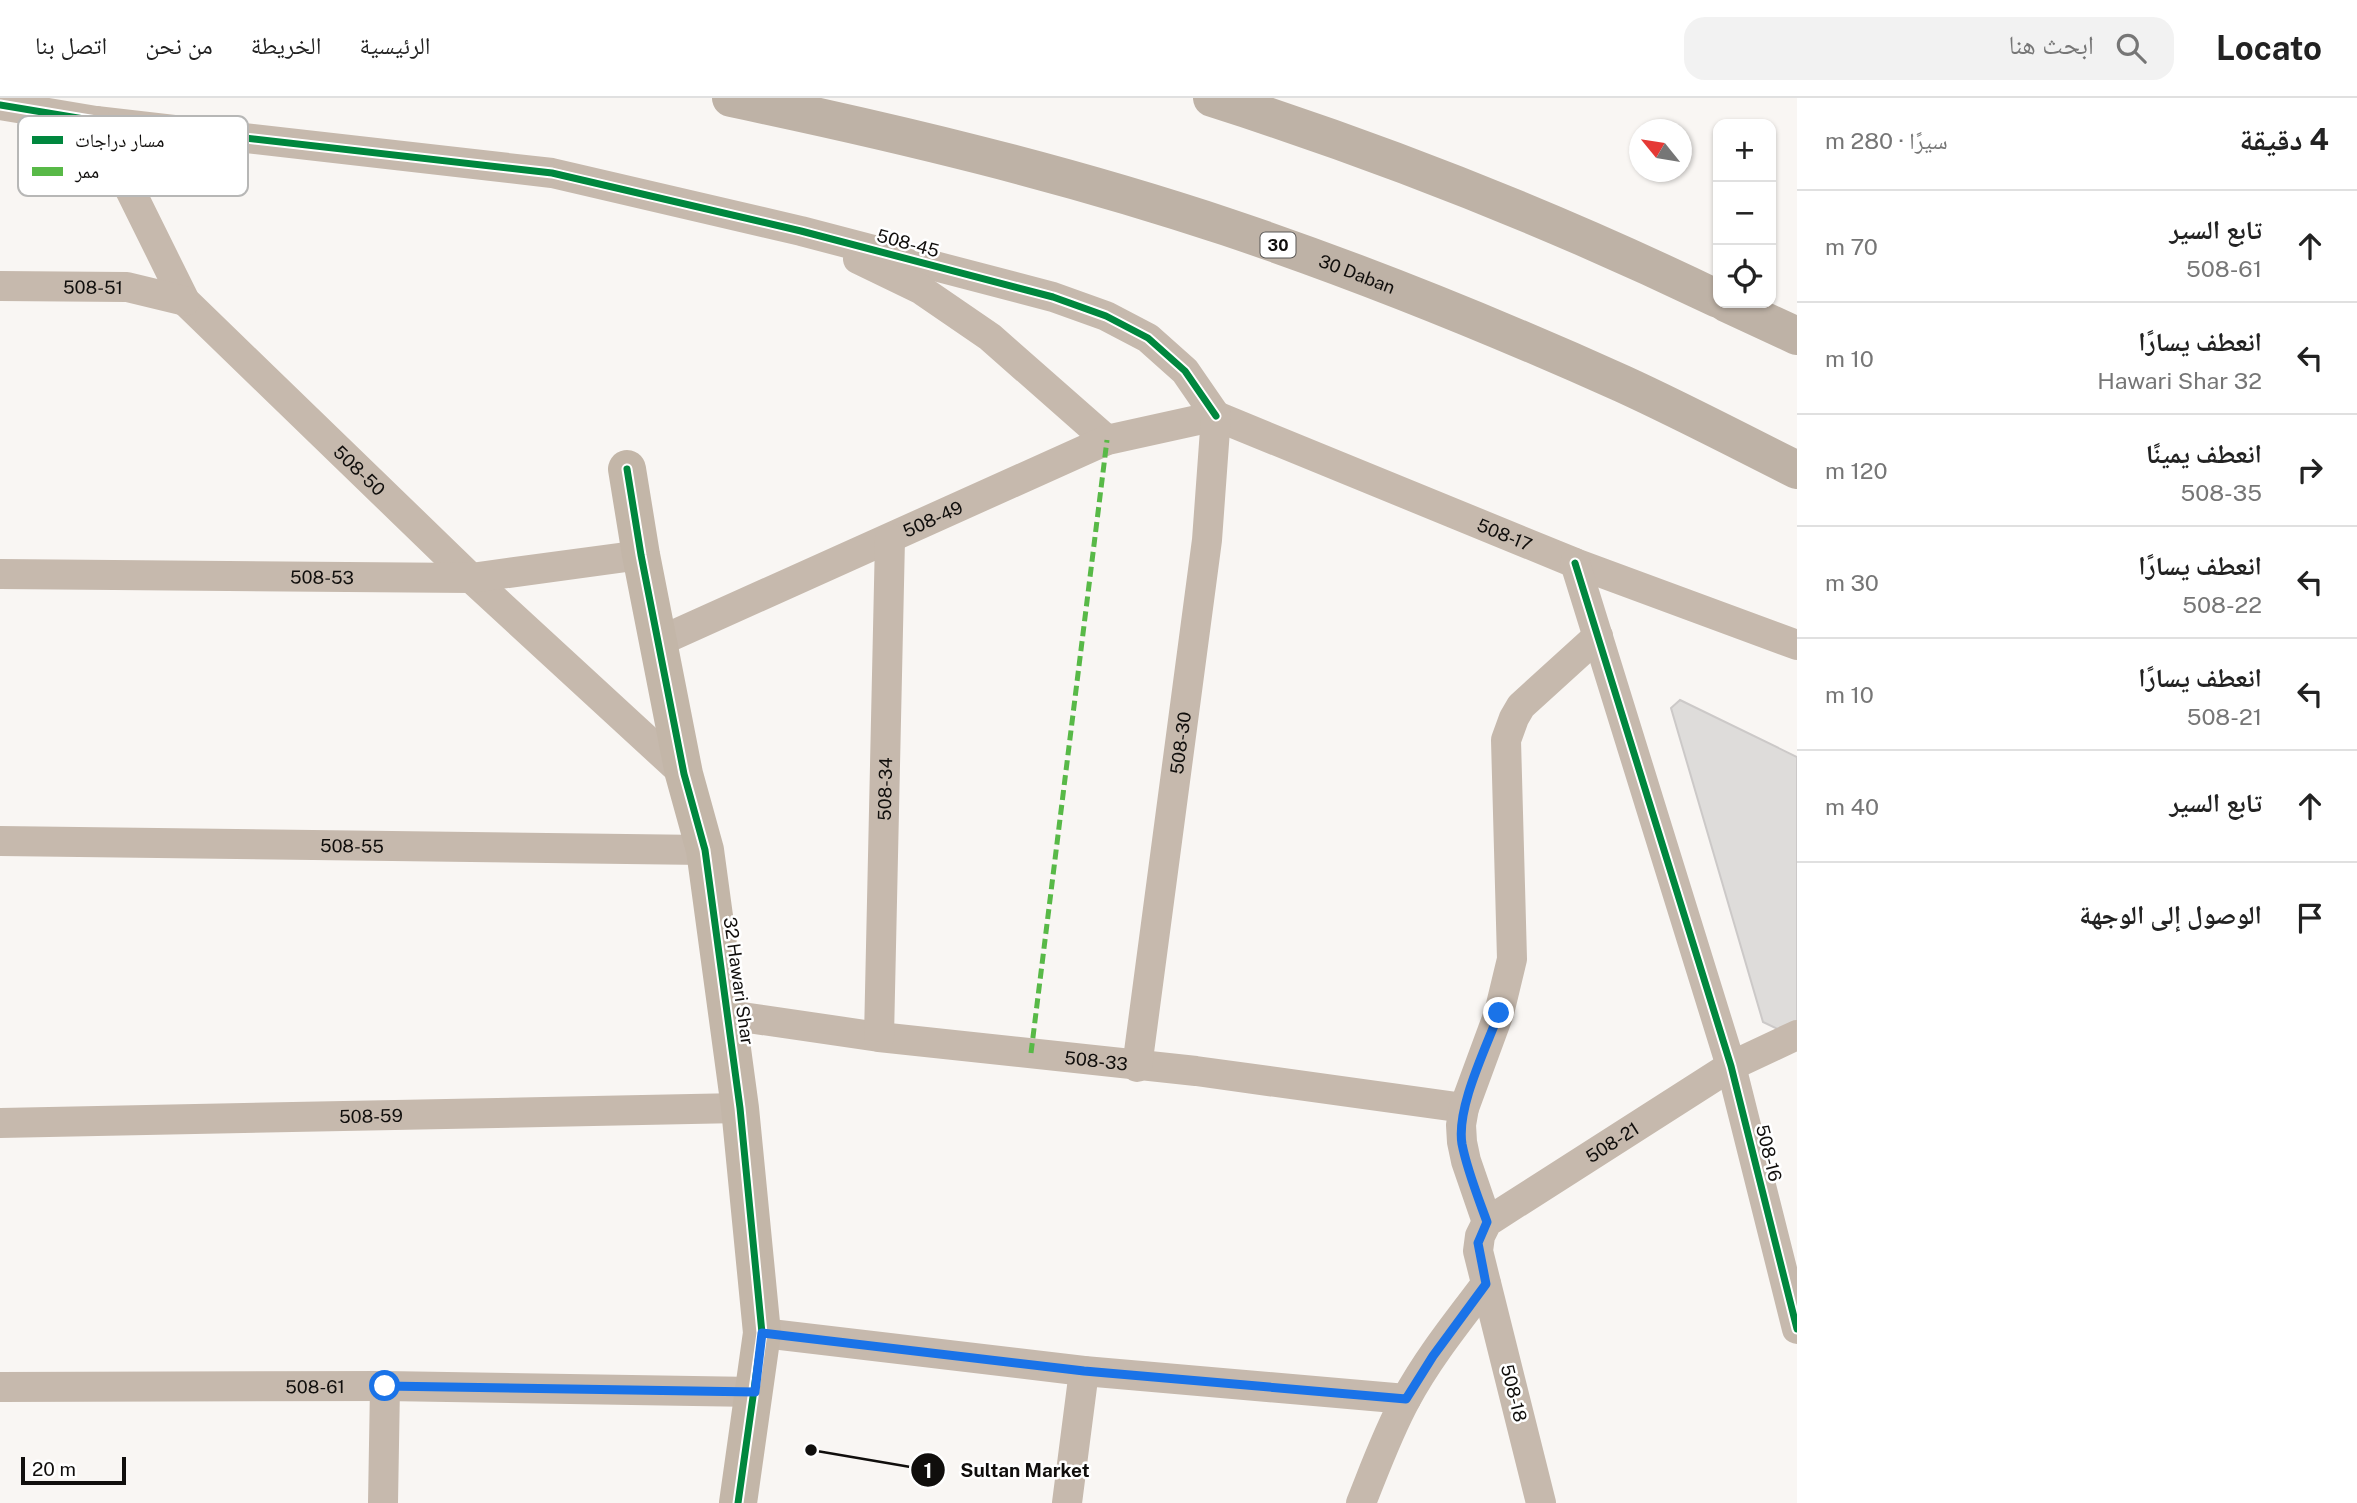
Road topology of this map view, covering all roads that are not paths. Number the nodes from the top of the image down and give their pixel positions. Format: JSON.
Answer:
{"nodes":[{"id":1,"x":731,"y":98,"type":"edge"},
{"id":2,"x":1212,"y":98,"type":"edge"},
{"id":3,"x":0,"y":105,"type":"edge"},
{"id":4,"x":66,"y":116,"type":"edge"},
{"id":5,"x":248,"y":138,"type":"edge"},
{"id":6,"x":133,"y":196,"type":"edge"},
{"id":7,"x":802,"y":231,"type":"junction"},
{"id":8,"x":0,"y":286,"type":"edge"},
{"id":9,"x":1713,"y":297,"type":"edge"},
{"id":10,"x":185,"y":301,"type":"junction"},
{"id":11,"x":1737,"y":308,"type":"edge"},
{"id":12,"x":1797,"y":336,"type":"edge"},
{"id":13,"x":1216,"y":416,"type":"junction"},
{"id":14,"x":1107,"y":440,"type":"junction"},
{"id":15,"x":627,"y":469,"type":"dead end"},
{"id":16,"x":1797,"y":470,"type":"edge"},
{"id":17,"x":890,"y":539,"type":"junction"},
{"id":18,"x":641,"y":555,"type":"junction"},
{"id":19,"x":1575,"y":563,"type":"junction"},
{"id":20,"x":0,"y":575,"type":"edge"},
{"id":21,"x":471,"y":578,"type":"junction"},
{"id":22,"x":1598,"y":636,"type":"junction"},
{"id":23,"x":658,"y":642,"type":"junction"},
{"id":24,"x":1797,"y":645,"type":"edge"},
{"id":25,"x":684,"y":774,"type":"junction"},
{"id":26,"x":0,"y":841,"type":"edge"},
{"id":27,"x":705,"y":850,"type":"junction"},
{"id":28,"x":728,"y":1015,"type":"junction"},
{"id":29,"x":1797,"y":1035,"type":"edge"},
{"id":30,"x":879,"y":1037,"type":"junction"},
{"id":31,"x":1731,"y":1066,"type":"junction"},
{"id":32,"x":1137,"y":1067,"type":"junction"},
{"id":33,"x":740,"y":1108,"type":"junction"},
{"id":34,"x":1464,"y":1108,"type":"junction"},
{"id":35,"x":0,"y":1123,"type":"edge"},
{"id":36,"x":1487,"y":1222,"type":"junction"},
{"id":37,"x":1486,"y":1284,"type":"junction"},
{"id":38,"x":1797,"y":1328,"type":"edge"},
{"id":39,"x":762,"y":1333,"type":"junction"},
{"id":40,"x":1084,"y":1371,"type":"junction"},
{"id":41,"x":385,"y":1386,"type":"junction"},
{"id":42,"x":0,"y":1387,"type":"edge"},
{"id":43,"x":755,"y":1392,"type":"junction"},
{"id":44,"x":1406,"y":1399,"type":"junction"},
{"id":45,"x":383,"y":1503,"type":"edge"},
{"id":46,"x":738,"y":1503,"type":"edge"},
{"id":47,"x":1067,"y":1503,"type":"edge"},
{"id":48,"x":1361,"y":1503,"type":"edge"},
{"id":49,"x":1541,"y":1503,"type":"edge"}],
"edges":[{"from":1,"to":16,"type":"main road","name":"30 Daban","number":"30"},
{"from":2,"to":9,"type":"main road"},
{"from":3,"to":4,"type":"street","name":"508-45"},
{"from":5,"to":7,"type":"street","name":"508-45"},
{"from":6,"to":10,"type":"street","name":"508-50"},
{"from":7,"to":13,"type":"street","name":"508-45"},
{"from":7,"to":14,"type":"street"},
{"from":8,"to":10,"type":"street","name":"508-51"},
{"from":10,"to":21,"type":"street","name":"508-50"},
{"from":11,"to":12,"type":"main road"},
{"from":13,"to":14,"type":"street","name":"508-49"},
{"from":13,"to":19,"type":"street","name":"508-17"},
{"from":13,"to":32,"type":"street","name":"508-30"},
{"from":14,"to":17,"type":"street","name":"508-49"},
{"from":15,"to":18,"type":"street","name":"32 Hawari Shar"},
{"from":17,"to":23,"type":"street","name":"508-49"},
{"from":17,"to":30,"type":"street","name":"508-34"},
{"from":18,"to":21,"type":"street","name":"508-53"},
{"from":18,"to":23,"type":"street","name":"32 Hawari Shar"},
{"from":19,"to":22,"type":"street","name":"508-16"},
{"from":19,"to":24,"type":"street","name":"508-17"},
{"from":20,"to":21,"type":"street","name":"508-53"},
{"from":21,"to":25,"type":"street","name":"508-50"},
{"from":22,"to":31,"type":"street","name":"508-16"},
{"from":22,"to":34,"type":"street"},
{"from":23,"to":25,"type":"street","name":"32 Hawari Shar"},
{"from":25,"to":27,"type":"street","name":"32 Hawari Shar"},
{"from":26,"to":27,"type":"street","name":"508-55"},
{"from":27,"to":28,"type":"street","name":"32 Hawari Shar"},
{"from":28,"to":30,"type":"street","name":"508-33"},
{"from":28,"to":33,"type":"street","name":"32 Hawari Shar"},
{"from":29,"to":31,"type":"street","name":"508-21"},
{"from":30,"to":32,"type":"street","name":"508-33"},
{"from":31,"to":36,"type":"street","name":"508-21"},
{"from":31,"to":38,"type":"street","name":"508-16"},
{"from":32,"to":34,"type":"street","name":"508-33"},
{"from":33,"to":35,"type":"street","name":"508-59"},
{"from":33,"to":39,"type":"street","name":"32 Hawari Shar"},
{"from":34,"to":36,"type":"street"},
{"from":36,"to":37,"type":"street"},
{"from":37,"to":44,"type":"street"},
{"from":37,"to":49,"type":"street","name":"508-18"},
{"from":39,"to":40,"type":"street"},
{"from":39,"to":43,"type":"street","name":"32 Hawari Shar"},
{"from":40,"to":44,"type":"street"},
{"from":40,"to":47,"type":"street"},
{"from":41,"to":42,"type":"street","name":"508-61"},
{"from":41,"to":43,"type":"street","name":"508-61"},
{"from":41,"to":45,"type":"street"},
{"from":43,"to":46,"type":"street","name":"32 Hawari Shar"},
{"from":44,"to":48,"type":"street"}]}
